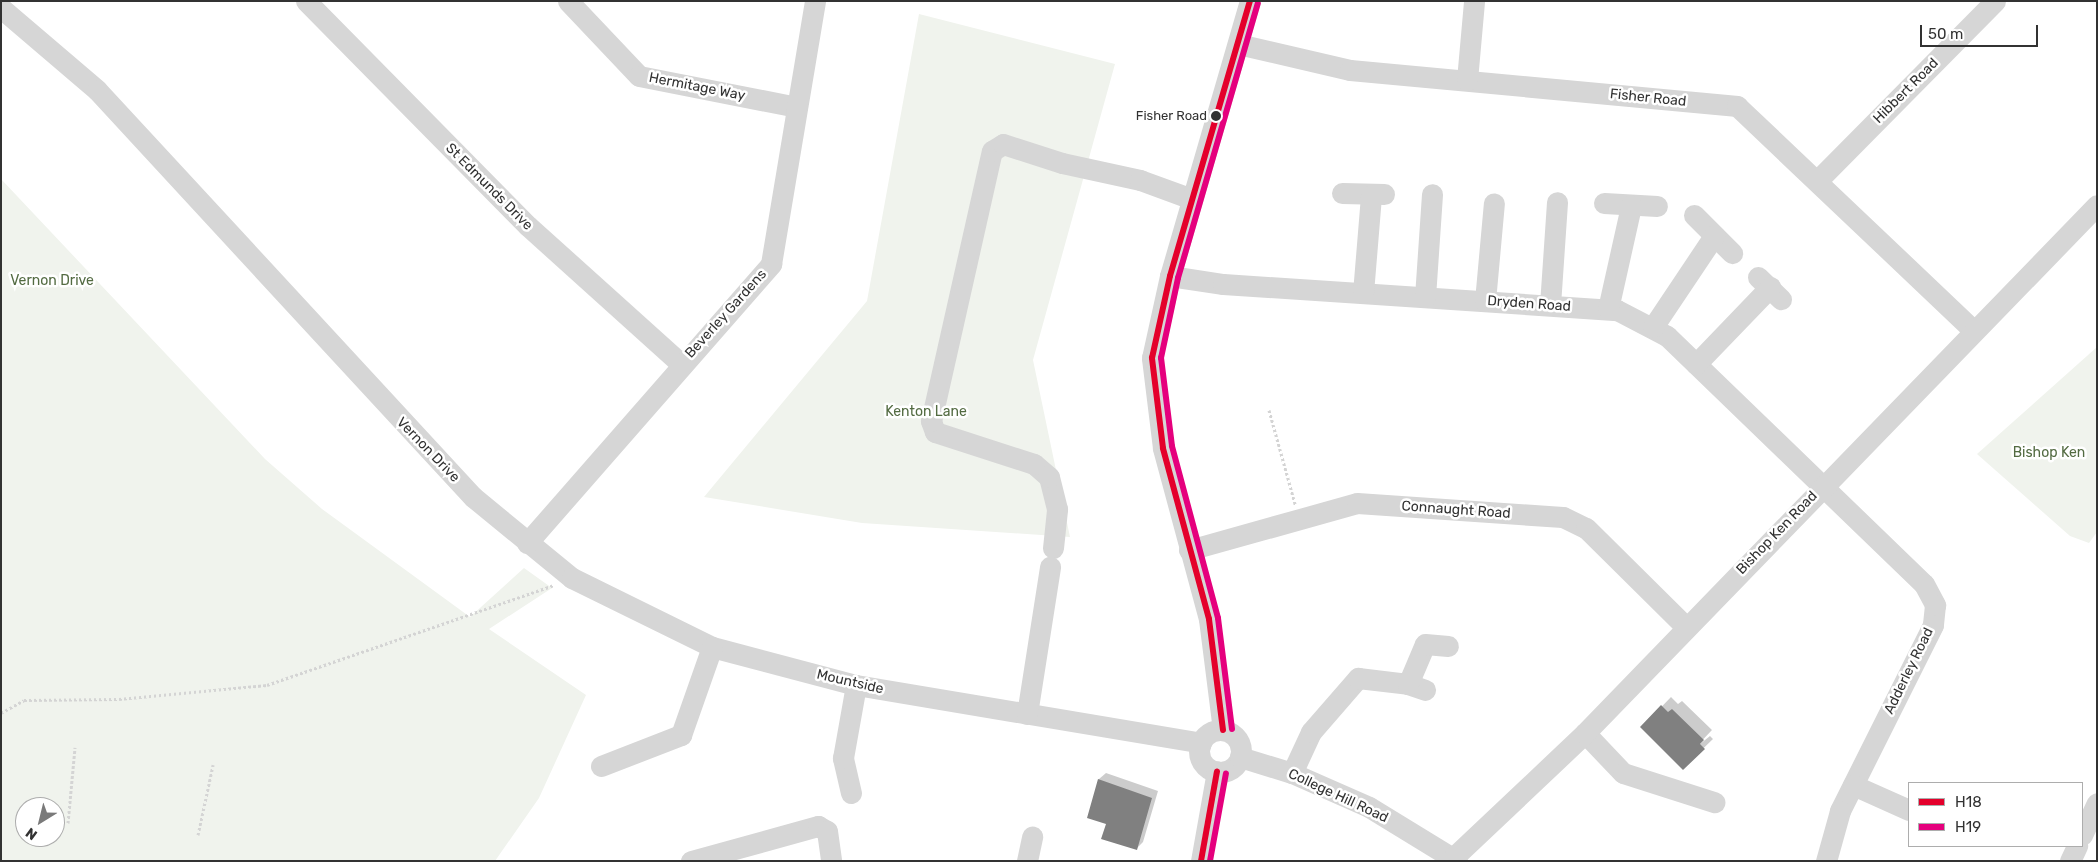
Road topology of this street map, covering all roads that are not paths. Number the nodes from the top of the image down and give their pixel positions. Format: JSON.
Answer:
{"nodes":[{"id":1,"x":306,"y":1,"type":"edge"},
{"id":2,"x":568,"y":1,"type":"edge"},
{"id":3,"x":815,"y":1,"type":"edge"},
{"id":4,"x":1250,"y":1,"type":"edge"},
{"id":5,"x":1474,"y":1,"type":"edge"},
{"id":6,"x":1995,"y":1,"type":"edge"},
{"id":7,"x":1,"y":8,"type":"edge"},
{"id":8,"x":1238,"y":44,"type":"junction"},
{"id":9,"x":1467,"y":80,"type":"junction"},
{"id":10,"x":797,"y":107,"type":"junction"},
{"id":11,"x":1817,"y":181,"type":"junction"},
{"id":12,"x":1342,"y":193,"type":"dead end"},
{"id":13,"x":1432,"y":194,"type":"dead end"},
{"id":14,"x":1192,"y":199,"type":"junction"},
{"id":15,"x":1555,"y":202,"type":"dead end"},
{"id":16,"x":1494,"y":203,"type":"dead end"},
{"id":17,"x":1604,"y":203,"type":"dead end"},
{"id":18,"x":2097,"y":204,"type":"edge"},
{"id":19,"x":1631,"y":206,"type":"junction"},
{"id":20,"x":1657,"y":206,"type":"dead end"},
{"id":21,"x":1694,"y":215,"type":"dead end"},
{"id":22,"x":1714,"y":236,"type":"junction"},
{"id":23,"x":1732,"y":253,"type":"dead end"},
{"id":24,"x":1170,"y":276,"type":"junction"},
{"id":25,"x":1770,"y":288,"type":"dead end"},
{"id":26,"x":1362,"y":293,"type":"junction"},
{"id":27,"x":1425,"y":297,"type":"junction"},
{"id":28,"x":1485,"y":301,"type":"junction"},
{"id":29,"x":1550,"y":305,"type":"junction"},
{"id":30,"x":1608,"y":309,"type":"junction"},
{"id":31,"x":1653,"y":327,"type":"junction"},
{"id":32,"x":1972,"y":329,"type":"junction"},
{"id":33,"x":682,"y":364,"type":"junction"},
{"id":34,"x":1696,"y":364,"type":"junction"},
{"id":35,"x":1823,"y":484,"type":"junction"},
{"id":36,"x":527,"y":542,"type":"junction"},
{"id":37,"x":1189,"y":550,"type":"junction"},
{"id":38,"x":1686,"y":627,"type":"junction"},
{"id":39,"x":712,"y":646,"type":"junction"},
{"id":40,"x":1448,"y":646,"type":"dead end"},
{"id":41,"x":856,"y":685,"type":"junction"},
{"id":42,"x":1027,"y":714,"type":"junction"},
{"id":43,"x":1223,"y":730,"type":"junction"},
{"id":44,"x":1585,"y":733,"type":"junction"},
{"id":45,"x":1201,"y":743,"type":"junction"},
{"id":46,"x":1240,"y":757,"type":"junction"},
{"id":47,"x":601,"y":766,"type":"dead end"},
{"id":48,"x":1217,"y":771,"type":"junction"},
{"id":49,"x":1292,"y":773,"type":"junction"},
{"id":50,"x":1854,"y":785,"type":"junction"},
{"id":51,"x":851,"y":793,"type":"dead end"},
{"id":52,"x":1714,"y":802,"type":"dead end"},
{"id":53,"x":2097,"y":802,"type":"edge"},
{"id":54,"x":1908,"y":810,"type":"edge"},
{"id":55,"x":2083,"y":833,"type":"edge"},
{"id":56,"x":1032,"y":837,"type":"dead end"},
{"id":57,"x":2077,"y":847,"type":"edge"},
{"id":58,"x":1455,"y":860,"type":"edge"},
{"id":59,"x":691,"y":861,"type":"edge"},
{"id":60,"x":831,"y":861,"type":"edge"},
{"id":61,"x":1026,"y":861,"type":"edge"},
{"id":62,"x":1201,"y":861,"type":"edge"},
{"id":63,"x":1826,"y":861,"type":"edge"},
{"id":64,"x":2070,"y":861,"type":"edge"}],
"edges":[{"from":1,"to":33,"type":"street","name":"St Edmunds Drive"},
{"from":2,"to":10,"type":"street","name":"Hermitage Way"},
{"from":3,"to":10,"type":"street","name":"Beverley Gardens"},
{"from":4,"to":8,"type":"street"},
{"from":5,"to":9,"type":"street"},
{"from":6,"to":11,"type":"street","name":"Hibbert Road"},
{"from":7,"to":36,"type":"street","name":"Vernon Drive"},
{"from":8,"to":9,"type":"street","name":"Fisher Road"},
{"from":8,"to":14,"type":"street"},
{"from":9,"to":11,"type":"street","name":"Fisher Road"},
{"from":10,"to":33,"type":"street","name":"Beverley Gardens"},
{"from":11,"to":32,"type":"street","name":"Fisher Road"},
{"from":12,"to":26,"type":"street"},
{"from":13,"to":27,"type":"street"},
{"from":14,"to":24,"type":"street"},
{"from":14,"to":42,"type":"street"},
{"from":15,"to":29,"type":"street"},
{"from":16,"to":28,"type":"street"},
{"from":17,"to":19,"type":"street"},
{"from":18,"to":32,"type":"street","name":"Bishop Ken Road"},
{"from":19,"to":20,"type":"street"},
{"from":19,"to":30,"type":"street"},
{"from":21,"to":22,"type":"street"},
{"from":22,"to":23,"type":"street"},
{"from":22,"to":31,"type":"street"},
{"from":24,"to":26,"type":"street","name":"Dryden Road"},
{"from":24,"to":37,"type":"street"},
{"from":25,"to":34,"type":"street"},
{"from":26,"to":27,"type":"street","name":"Dryden Road"},
{"from":27,"to":28,"type":"street","name":"Dryden Road"},
{"from":28,"to":29,"type":"street","name":"Dryden Road"},
{"from":29,"to":30,"type":"street","name":"Dryden Road"},
{"from":30,"to":31,"type":"street","name":"Dryden Road"},
{"from":31,"to":34,"type":"street","name":"Dryden Road"},
{"from":32,"to":35,"type":"street","name":"Bishop Ken Road"},
{"from":33,"to":36,"type":"street","name":"Beverley Gardens"},
{"from":34,"to":35,"type":"street","name":"Dryden Road"},
{"from":35,"to":38,"type":"street","name":"Bishop Ken Road"},
{"from":35,"to":50,"type":"street","name":"Adderley Road"},
{"from":36,"to":39,"type":"street","name":"Mountside"},
{"from":37,"to":38,"type":"street","name":"Connaught Road"},
{"from":37,"to":43,"type":"street"},
{"from":38,"to":44,"type":"street","name":"Bishop Ken Road"},
{"from":39,"to":41,"type":"street","name":"Mountside"},
{"from":39,"to":47,"type":"street"},
{"from":40,"to":49,"type":"street"},
{"from":41,"to":42,"type":"street","name":"Mountside"},
{"from":41,"to":51,"type":"street"},
{"from":42,"to":45,"type":"street","name":"Mountside"},
{"from":43,"to":45,"type":"street"},
{"from":43,"to":46,"type":"street"},
{"from":44,"to":52,"type":"street"},
{"from":44,"to":58,"type":"street","name":"Bishop Ken Road"},
{"from":45,"to":48,"type":"street"},
{"from":46,"to":48,"type":"street"},
{"from":46,"to":49,"type":"street","name":"College Hill Road"},
{"from":48,"to":62,"type":"street"},
{"from":49,"to":58,"type":"street","name":"College Hill Road"},
{"from":50,"to":54,"type":"street"},
{"from":50,"to":63,"type":"street","name":"Adderley Road"},
{"from":53,"to":55,"type":"street"},
{"from":56,"to":61,"type":"street"},
{"from":57,"to":64,"type":"street"},
{"from":59,"to":60,"type":"street"}]}
